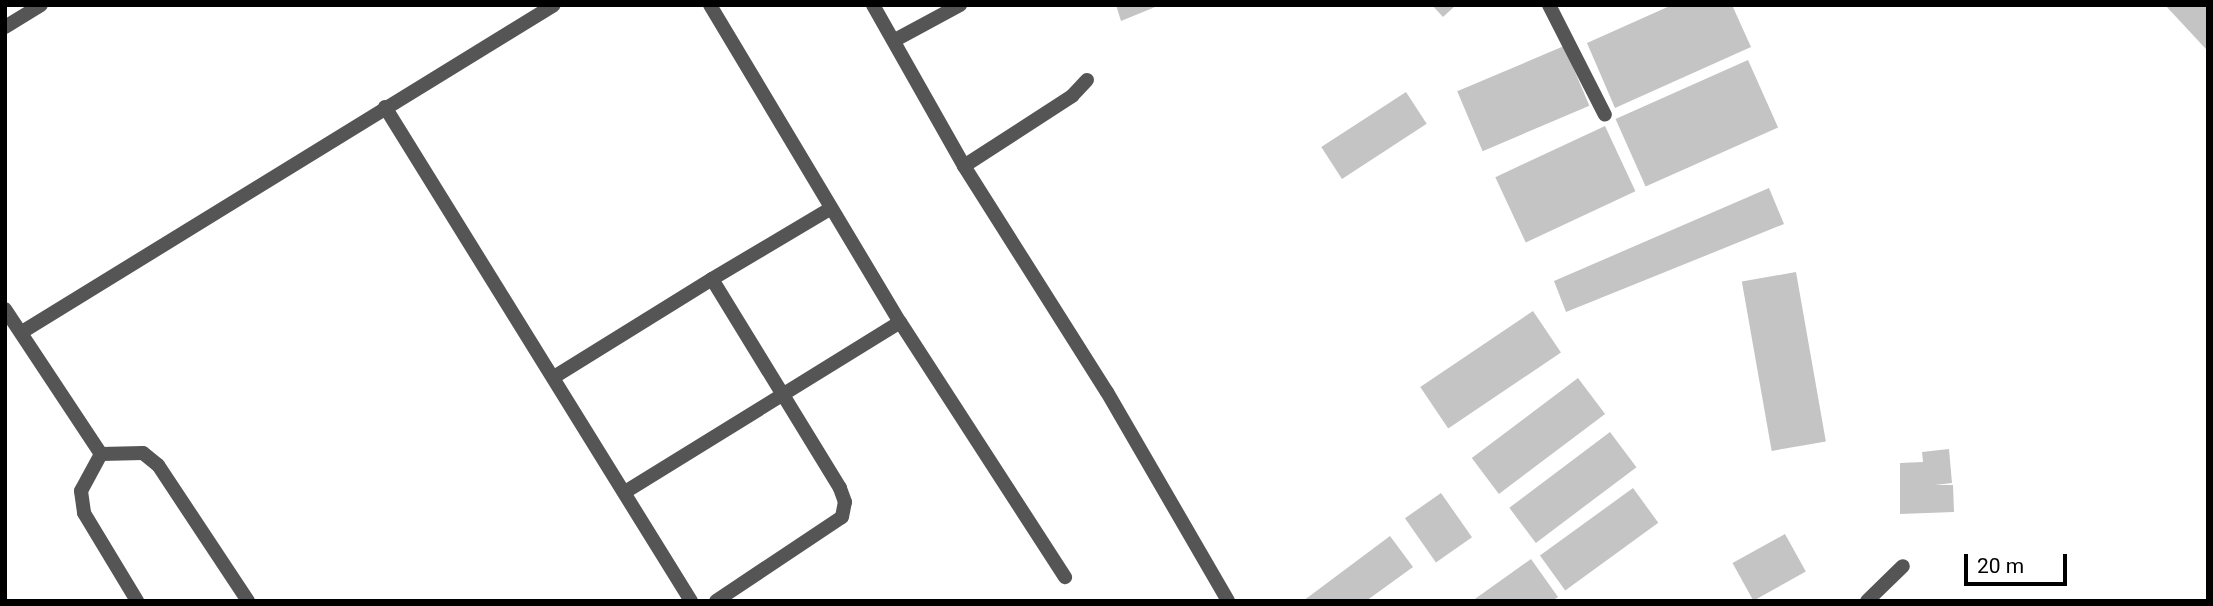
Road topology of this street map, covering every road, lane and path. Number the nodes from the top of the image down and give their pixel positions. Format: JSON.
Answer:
{"nodes":[{"id":1,"x":41,"y":5,"type":"edge"},
{"id":2,"x":554,"y":5,"type":"edge"},
{"id":3,"x":709,"y":5,"type":"edge"},
{"id":4,"x":873,"y":5,"type":"edge"},
{"id":5,"x":960,"y":5,"type":"edge"},
{"id":6,"x":1549,"y":5,"type":"edge"},
{"id":7,"x":22,"y":10,"type":"edge"},
{"id":8,"x":5,"y":27,"type":"edge"},
{"id":9,"x":895,"y":40,"type":"junction"},
{"id":10,"x":1087,"y":80,"type":"dead end"},
{"id":11,"x":385,"y":107,"type":"junction"},
{"id":12,"x":1605,"y":115,"type":"dead end"},
{"id":13,"x":964,"y":166,"type":"junction"},
{"id":14,"x":830,"y":209,"type":"junction"},
{"id":15,"x":712,"y":279,"type":"junction"},
{"id":16,"x":5,"y":309,"type":"edge"},
{"id":17,"x":900,"y":322,"type":"junction"},
{"id":18,"x":22,"y":332,"type":"junction"},
{"id":19,"x":554,"y":377,"type":"junction"},
{"id":20,"x":783,"y":393,"type":"junction"},
{"id":21,"x":101,"y":454,"type":"junction"},
{"id":22,"x":625,"y":492,"type":"junction"},
{"id":23,"x":1903,"y":566,"type":"dead end"},
{"id":24,"x":1065,"y":577,"type":"dead end"},
{"id":25,"x":137,"y":601,"type":"edge"},
{"id":26,"x":248,"y":601,"type":"edge"},
{"id":27,"x":691,"y":601,"type":"edge"},
{"id":28,"x":716,"y":601,"type":"edge"},
{"id":29,"x":1228,"y":601,"type":"edge"},
{"id":30,"x":1867,"y":601,"type":"edge"}],
"edges":[{"from":1,"to":7,"type":"street"},
{"from":2,"to":11,"type":"street"},
{"from":3,"to":14,"type":"street"},
{"from":4,"to":9,"type":"street"},
{"from":5,"to":9,"type":"street"},
{"from":6,"to":12,"type":"street"},
{"from":7,"to":8,"type":"street"},
{"from":9,"to":13,"type":"street"},
{"from":10,"to":13,"type":"street"},
{"from":11,"to":18,"type":"street"},
{"from":11,"to":19,"type":"street"},
{"from":13,"to":29,"type":"street"},
{"from":14,"to":15,"type":"street"},
{"from":14,"to":17,"type":"street"},
{"from":15,"to":19,"type":"street"},
{"from":15,"to":20,"type":"street"},
{"from":16,"to":18,"type":"street"},
{"from":17,"to":20,"type":"street"},
{"from":17,"to":24,"type":"street"},
{"from":18,"to":21,"type":"street"},
{"from":19,"to":22,"type":"street"},
{"from":20,"to":22,"type":"street"},
{"from":20,"to":28,"type":"street"},
{"from":21,"to":25,"type":"street"},
{"from":21,"to":26,"type":"street"},
{"from":22,"to":27,"type":"street"},
{"from":23,"to":30,"type":"street"}]}
